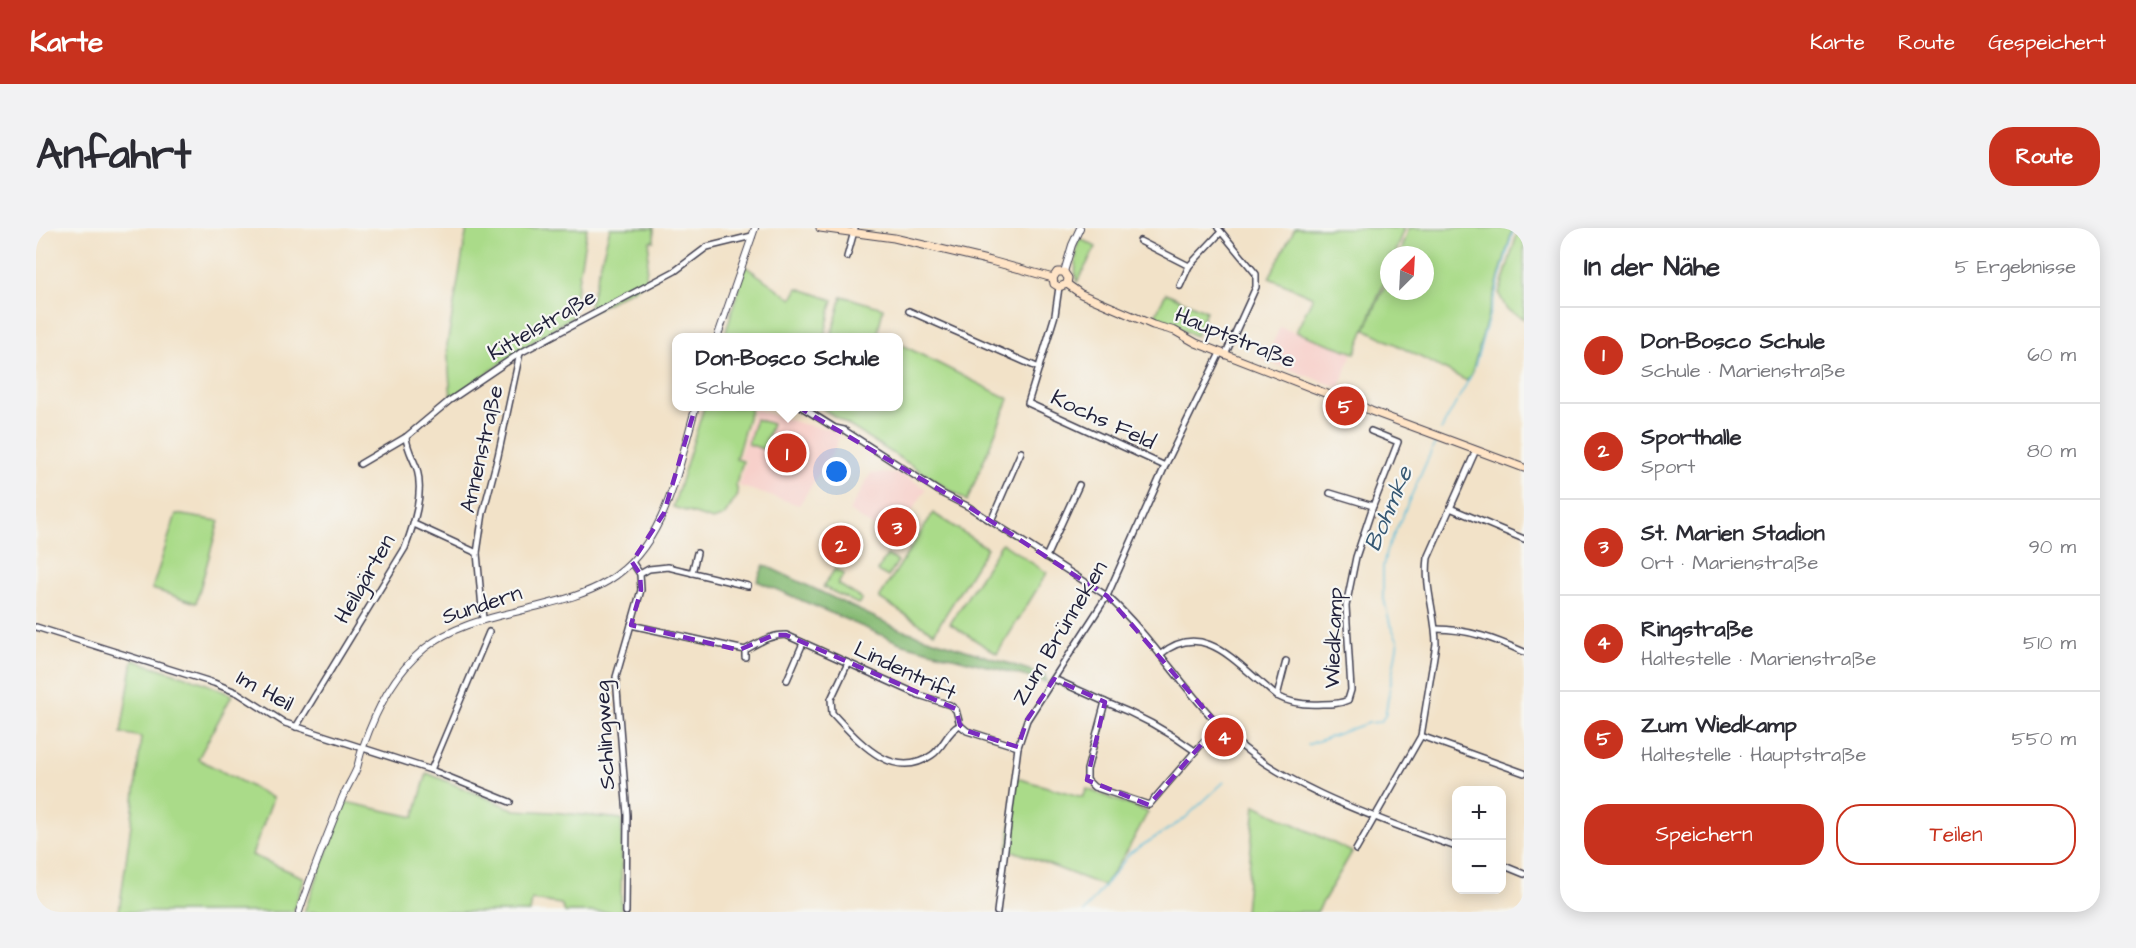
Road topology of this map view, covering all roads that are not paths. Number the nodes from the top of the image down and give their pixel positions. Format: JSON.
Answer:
{"nodes":[{"id":1,"x":755,"y":228,"type":"edge"},
{"id":2,"x":820,"y":228,"type":"edge"},
{"id":3,"x":1080,"y":228,"type":"edge"},
{"id":4,"x":854,"y":230,"type":"edge"},
{"id":5,"x":1220,"y":230,"type":"edge"},
{"id":6,"x":752,"y":236,"type":"junction"},
{"id":7,"x":1140,"y":241,"type":"dead end"},
{"id":8,"x":847,"y":258,"type":"dead end"},
{"id":9,"x":1189,"y":266,"type":"junction"},
{"id":10,"x":1064,"y":272,"type":"junction"},
{"id":11,"x":1053,"y":278,"type":"junction"},
{"id":12,"x":1067,"y":284,"type":"junction"},
{"id":13,"x":1180,"y":286,"type":"dead end"},
{"id":14,"x":1059,"y":287,"type":"junction"},
{"id":15,"x":909,"y":311,"type":"dead end"},
{"id":16,"x":719,"y":333,"type":"edge"},
{"id":17,"x":520,"y":353,"type":"junction"},
{"id":18,"x":1222,"y":354,"type":"junction"},
{"id":19,"x":1039,"y":368,"type":"junction"},
{"id":20,"x":695,"y":411,"type":"edge"},
{"id":21,"x":809,"y":411,"type":"edge"},
{"id":22,"x":1371,"y":431,"type":"dead end"},
{"id":23,"x":406,"y":437,"type":"junction"},
{"id":24,"x":1476,"y":450,"type":"junction"},
{"id":25,"x":1021,"y":452,"type":"dead end"},
{"id":26,"x":360,"y":464,"type":"dead end"},
{"id":27,"x":1165,"y":466,"type":"junction"},
{"id":28,"x":1524,"y":468,"type":"edge"},
{"id":29,"x":1079,"y":484,"type":"dead end"},
{"id":30,"x":1330,"y":493,"type":"dead end"},
{"id":31,"x":1373,"y":506,"type":"junction"},
{"id":32,"x":1450,"y":508,"type":"junction"},
{"id":33,"x":991,"y":521,"type":"junction"},
{"id":34,"x":414,"y":525,"type":"junction"},
{"id":35,"x":1524,"y":539,"type":"edge"},
{"id":36,"x":697,"y":553,"type":"dead end"},
{"id":37,"x":477,"y":554,"type":"junction"},
{"id":38,"x":1047,"y":557,"type":"junction"},
{"id":39,"x":632,"y":562,"type":"junction"},
{"id":40,"x":692,"y":573,"type":"junction"},
{"id":41,"x":640,"y":574,"type":"junction"},
{"id":42,"x":748,"y":586,"type":"dead end"},
{"id":43,"x":1107,"y":596,"type":"junction"},
{"id":44,"x":483,"y":620,"type":"junction"},
{"id":45,"x":631,"y":625,"type":"junction"},
{"id":46,"x":36,"y":627,"type":"edge"},
{"id":47,"x":1436,"y":629,"type":"junction"},
{"id":48,"x":489,"y":632,"type":"dead end"},
{"id":49,"x":803,"y":643,"type":"junction"},
{"id":50,"x":746,"y":650,"type":"junction"},
{"id":51,"x":1524,"y":652,"type":"edge"},
{"id":52,"x":1161,"y":654,"type":"junction"},
{"id":53,"x":746,"y":657,"type":"dead end"},
{"id":54,"x":1286,"y":661,"type":"dead end"},
{"id":55,"x":848,"y":663,"type":"junction"},
{"id":56,"x":787,"y":680,"type":"dead end"},
{"id":57,"x":1054,"y":680,"type":"junction"},
{"id":58,"x":1277,"y":696,"type":"junction"},
{"id":59,"x":1105,"y":702,"type":"junction"},
{"id":60,"x":960,"y":725,"type":"junction"},
{"id":61,"x":1218,"y":725,"type":"junction"},
{"id":62,"x":296,"y":727,"type":"junction"},
{"id":63,"x":1421,"y":736,"type":"junction"},
{"id":64,"x":363,"y":747,"type":"junction"},
{"id":65,"x":1018,"y":747,"type":"junction"},
{"id":66,"x":1195,"y":751,"type":"junction"},
{"id":67,"x":431,"y":770,"type":"junction"},
{"id":68,"x":1524,"y":773,"type":"edge"},
{"id":69,"x":510,"y":802,"type":"dead end"},
{"id":70,"x":1376,"y":818,"type":"junction"},
{"id":71,"x":1452,"y":846,"type":"edge"},
{"id":72,"x":1356,"y":850,"type":"dead end"},
{"id":73,"x":1506,"y":867,"type":"edge"},
{"id":74,"x":1524,"y":874,"type":"edge"},
{"id":75,"x":298,"y":912,"type":"edge"},
{"id":76,"x":626,"y":912,"type":"edge"},
{"id":77,"x":997,"y":912,"type":"edge"}],
"edges":[{"from":1,"to":6,"type":"street"},
{"from":2,"to":4,"type":"main road"},
{"from":3,"to":10,"type":"street"},
{"from":4,"to":8,"type":"street"},
{"from":4,"to":11,"type":"main road"},
{"from":5,"to":9,"type":"street"},
{"from":5,"to":18,"type":"street","name":"Zum Brünneken"},
{"from":6,"to":16,"type":"street"},
{"from":6,"to":17,"type":"street","name":"Kittelstraße"},
{"from":7,"to":9,"type":"street"},
{"from":9,"to":13,"type":"street"},
{"from":10,"to":11,"type":"main road"},
{"from":10,"to":12,"type":"main road"},
{"from":11,"to":14,"type":"main road"},
{"from":12,"to":14,"type":"main road"},
{"from":12,"to":18,"type":"main road","name":"Hauptstraße"},
{"from":14,"to":19,"type":"street"},
{"from":15,"to":19,"type":"street"},
{"from":17,"to":23,"type":"street","name":"Kittelstraße"},
{"from":17,"to":37,"type":"street","name":"Annenstraße"},
{"from":18,"to":24,"type":"main road","name":"Hauptstraße"},
{"from":18,"to":27,"type":"street","name":"Zum Brünneken"},
{"from":19,"to":27,"type":"street","name":"Kochs Feld"},
{"from":20,"to":39,"type":"street","name":"Sundern"},
{"from":21,"to":33,"type":"street"},
{"from":22,"to":31,"type":"street","name":"Wiedkamp"},
{"from":23,"to":26,"type":"street","name":"Kittelstraße"},
{"from":23,"to":34,"type":"street","name":"Heilgärten"},
{"from":24,"to":28,"type":"main road","name":"Hauptstraße"},
{"from":24,"to":32,"type":"street"},
{"from":25,"to":33,"type":"street"},
{"from":27,"to":43,"type":"street","name":"Zum Brünneken"},
{"from":29,"to":38,"type":"street"},
{"from":30,"to":31,"type":"street"},
{"from":31,"to":58,"type":"street","name":"Wiedkamp"},
{"from":32,"to":35,"type":"street"},
{"from":32,"to":47,"type":"street"},
{"from":33,"to":38,"type":"street"},
{"from":34,"to":37,"type":"street","name":"Annenstraße"},
{"from":34,"to":62,"type":"street","name":"Heilgärten"},
{"from":36,"to":40,"type":"street"},
{"from":37,"to":44,"type":"street","name":"Annenstraße"},
{"from":38,"to":43,"type":"street"},
{"from":39,"to":41,"type":"street"},
{"from":39,"to":44,"type":"street","name":"Sundern"},
{"from":40,"to":41,"type":"street"},
{"from":40,"to":42,"type":"street"},
{"from":41,"to":45,"type":"street","name":"Schlingweg"},
{"from":43,"to":52,"type":"street"},
{"from":43,"to":57,"type":"street","name":"Zum Brünneken"},
{"from":44,"to":64,"type":"street","name":"Sundern"},
{"from":45,"to":50,"type":"street"},
{"from":45,"to":76,"type":"street","name":"Schlingweg"},
{"from":46,"to":62,"type":"street","name":"Im Heil"},
{"from":47,"to":51,"type":"street"},
{"from":47,"to":63,"type":"street"},
{"from":48,"to":67,"type":"street"},
{"from":49,"to":50,"type":"street","name":"Lindentrift"},
{"from":49,"to":55,"type":"street","name":"Lindentrift"},
{"from":49,"to":56,"type":"street"},
{"from":50,"to":53,"type":"street"},
{"from":52,"to":58,"type":"street","name":"Wiedkamp"},
{"from":52,"to":61,"type":"street"},
{"from":54,"to":58,"type":"street","name":"Wiedkamp"},
{"from":55,"to":60,"type":"street","name":"Lindentrift"},
{"from":55,"to":60,"type":"street"},
{"from":57,"to":59,"type":"street"},
{"from":57,"to":65,"type":"street","name":"Zum Brünneken"},
{"from":59,"to":66,"type":"street"},
{"from":59,"to":66,"type":"street"},
{"from":60,"to":65,"type":"street","name":"Lindentrift"},
{"from":61,"to":66,"type":"street"},
{"from":61,"to":70,"type":"street"},
{"from":62,"to":64,"type":"street","name":"Im Heil"},
{"from":63,"to":68,"type":"street"},
{"from":63,"to":70,"type":"street"},
{"from":64,"to":67,"type":"street","name":"Im Heil"},
{"from":64,"to":75,"type":"street","name":"Sundern"},
{"from":65,"to":77,"type":"street","name":"Zum Brünneken"},
{"from":67,"to":69,"type":"street","name":"Im Heil"},
{"from":70,"to":71,"type":"street"},
{"from":70,"to":72,"type":"street"},
{"from":73,"to":74,"type":"street"}]}
